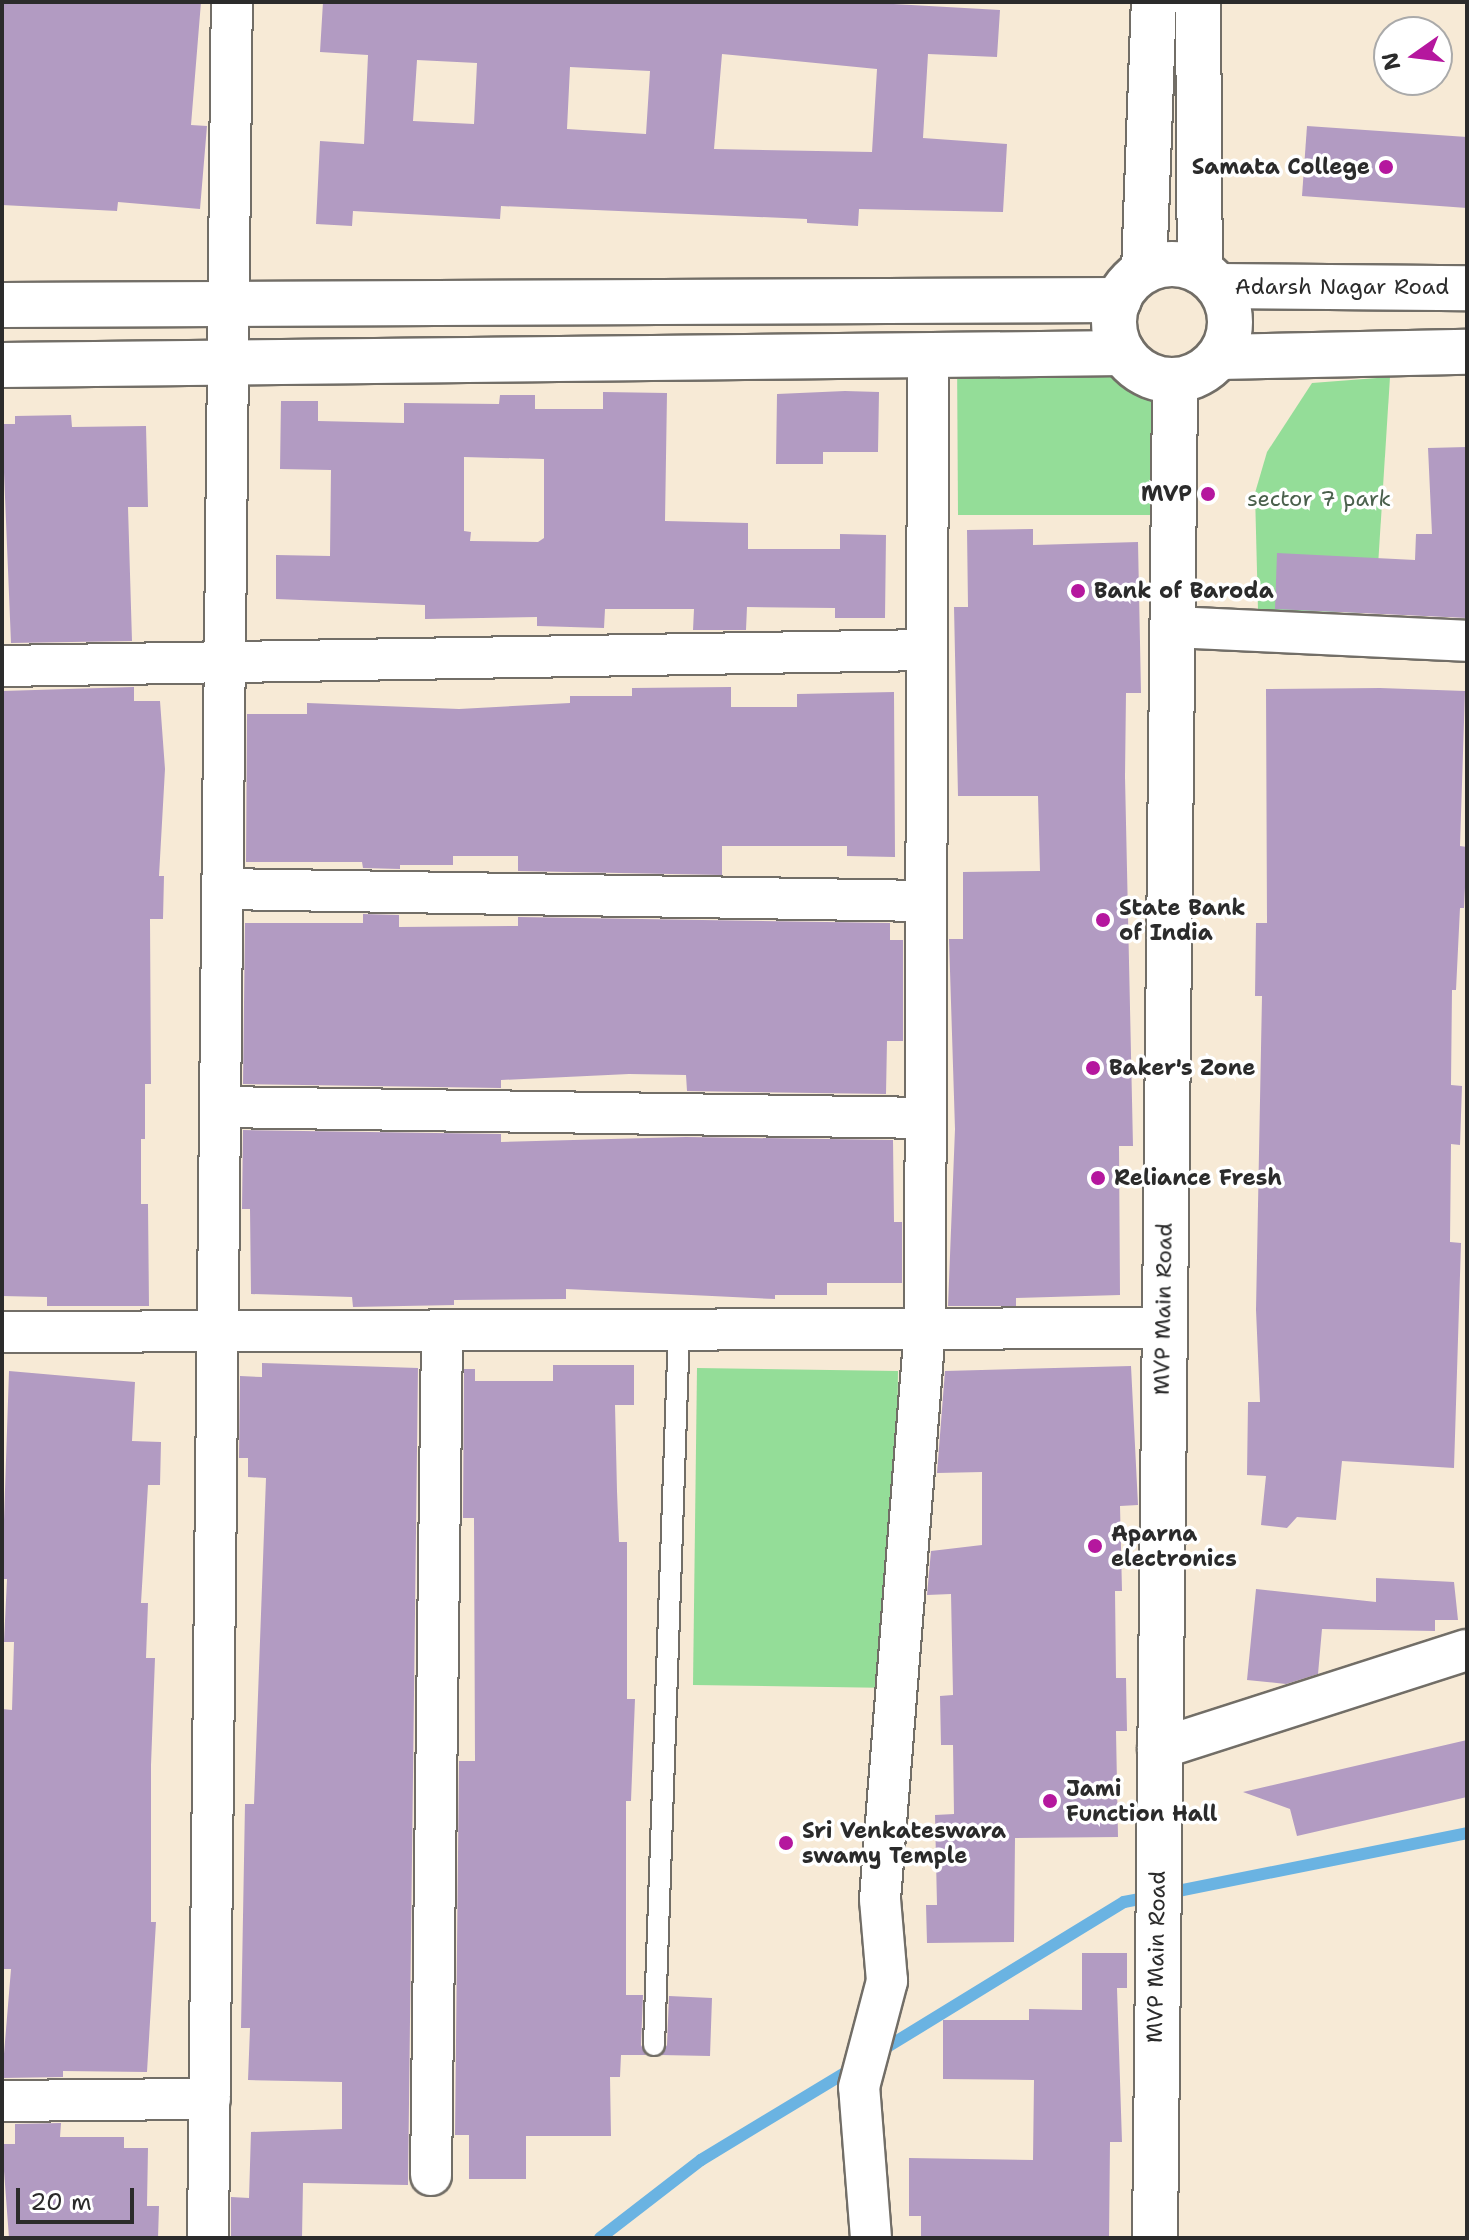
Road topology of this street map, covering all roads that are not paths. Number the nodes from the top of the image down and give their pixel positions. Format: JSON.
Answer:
{"nodes":[{"id":1,"x":232,"y":2,"type":"edge"},
{"id":2,"x":1154,"y":2,"type":"edge"},
{"id":3,"x":1198,"y":2,"type":"edge"},
{"id":4,"x":1209,"y":278,"type":"junction"},
{"id":5,"x":1131,"y":286,"type":"junction"},
{"id":6,"x":1467,"y":288,"type":"edge"},
{"id":7,"x":2,"y":305,"type":"edge"},
{"id":8,"x":229,"y":305,"type":"junction"},
{"id":9,"x":1467,"y":352,"type":"edge"},
{"id":10,"x":1123,"y":353,"type":"junction"},
{"id":11,"x":1219,"y":357,"type":"junction"},
{"id":12,"x":928,"y":358,"type":"junction"},
{"id":13,"x":227,"y":363,"type":"junction"},
{"id":14,"x":2,"y":365,"type":"edge"},
{"id":15,"x":1175,"y":380,"type":"junction"},
{"id":16,"x":1172,"y":627,"type":"junction"},
{"id":17,"x":1467,"y":641,"type":"edge"},
{"id":18,"x":926,"y":650,"type":"junction"},
{"id":19,"x":225,"y":661,"type":"junction"},
{"id":20,"x":2,"y":666,"type":"edge"},
{"id":21,"x":223,"y":889,"type":"junction"},
{"id":22,"x":925,"y":901,"type":"junction"},
{"id":23,"x":220,"y":1107,"type":"junction"},
{"id":24,"x":925,"y":1118,"type":"junction"},
{"id":25,"x":1163,"y":1328,"type":"junction"},
{"id":26,"x":925,"y":1329,"type":"junction"},
{"id":27,"x":442,"y":1330,"type":"junction"},
{"id":28,"x":679,"y":1330,"type":"junction"},
{"id":29,"x":218,"y":1331,"type":"junction"},
{"id":30,"x":2,"y":1332,"type":"edge"},
{"id":31,"x":1467,"y":1650,"type":"edge"},
{"id":32,"x":1158,"y":1749,"type":"junction"},
{"id":33,"x":654,"y":2045,"type":"dead end"},
{"id":34,"x":210,"y":2099,"type":"junction"},
{"id":35,"x":2,"y":2101,"type":"edge"},
{"id":36,"x":431,"y":2175,"type":"dead end"},
{"id":37,"x":208,"y":2238,"type":"edge"},
{"id":38,"x":871,"y":2238,"type":"edge"},
{"id":39,"x":1155,"y":2238,"type":"edge"}],
"edges":[{"from":1,"to":8,"type":"street"},
{"from":2,"to":5,"type":"street"},
{"from":3,"to":4,"type":"street"},
{"from":4,"to":5,"type":"street"},
{"from":4,"to":6,"type":"street","name":"Adarsh Nagar Road"},
{"from":4,"to":11,"type":"street"},
{"from":5,"to":8,"type":"street"},
{"from":5,"to":10,"type":"street"},
{"from":7,"to":8,"type":"street"},
{"from":8,"to":13,"type":"street"},
{"from":9,"to":11,"type":"street"},
{"from":10,"to":12,"type":"street"},
{"from":10,"to":15,"type":"street"},
{"from":11,"to":15,"type":"street"},
{"from":12,"to":13,"type":"street"},
{"from":12,"to":18,"type":"street"},
{"from":13,"to":14,"type":"street"},
{"from":13,"to":19,"type":"street"},
{"from":15,"to":16,"type":"street","name":"MVP Main Road"},
{"from":16,"to":17,"type":"street"},
{"from":16,"to":25,"type":"street","name":"MVP Main Road"},
{"from":18,"to":19,"type":"street"},
{"from":18,"to":22,"type":"street"},
{"from":19,"to":20,"type":"street"},
{"from":19,"to":21,"type":"street"},
{"from":21,"to":22,"type":"street"},
{"from":21,"to":23,"type":"street"},
{"from":22,"to":24,"type":"street"},
{"from":23,"to":24,"type":"street"},
{"from":23,"to":29,"type":"street"},
{"from":24,"to":26,"type":"street"},
{"from":25,"to":26,"type":"street"},
{"from":25,"to":32,"type":"street","name":"MVP Main Road"},
{"from":26,"to":28,"type":"street"},
{"from":26,"to":38,"type":"street"},
{"from":27,"to":28,"type":"street"},
{"from":27,"to":29,"type":"street"},
{"from":27,"to":36,"type":"street"},
{"from":28,"to":33,"type":"lane"},
{"from":29,"to":30,"type":"street"},
{"from":29,"to":34,"type":"street"},
{"from":31,"to":32,"type":"street"},
{"from":32,"to":39,"type":"street","name":"MVP Main Road"},
{"from":34,"to":35,"type":"street"},
{"from":34,"to":37,"type":"street"}]}
